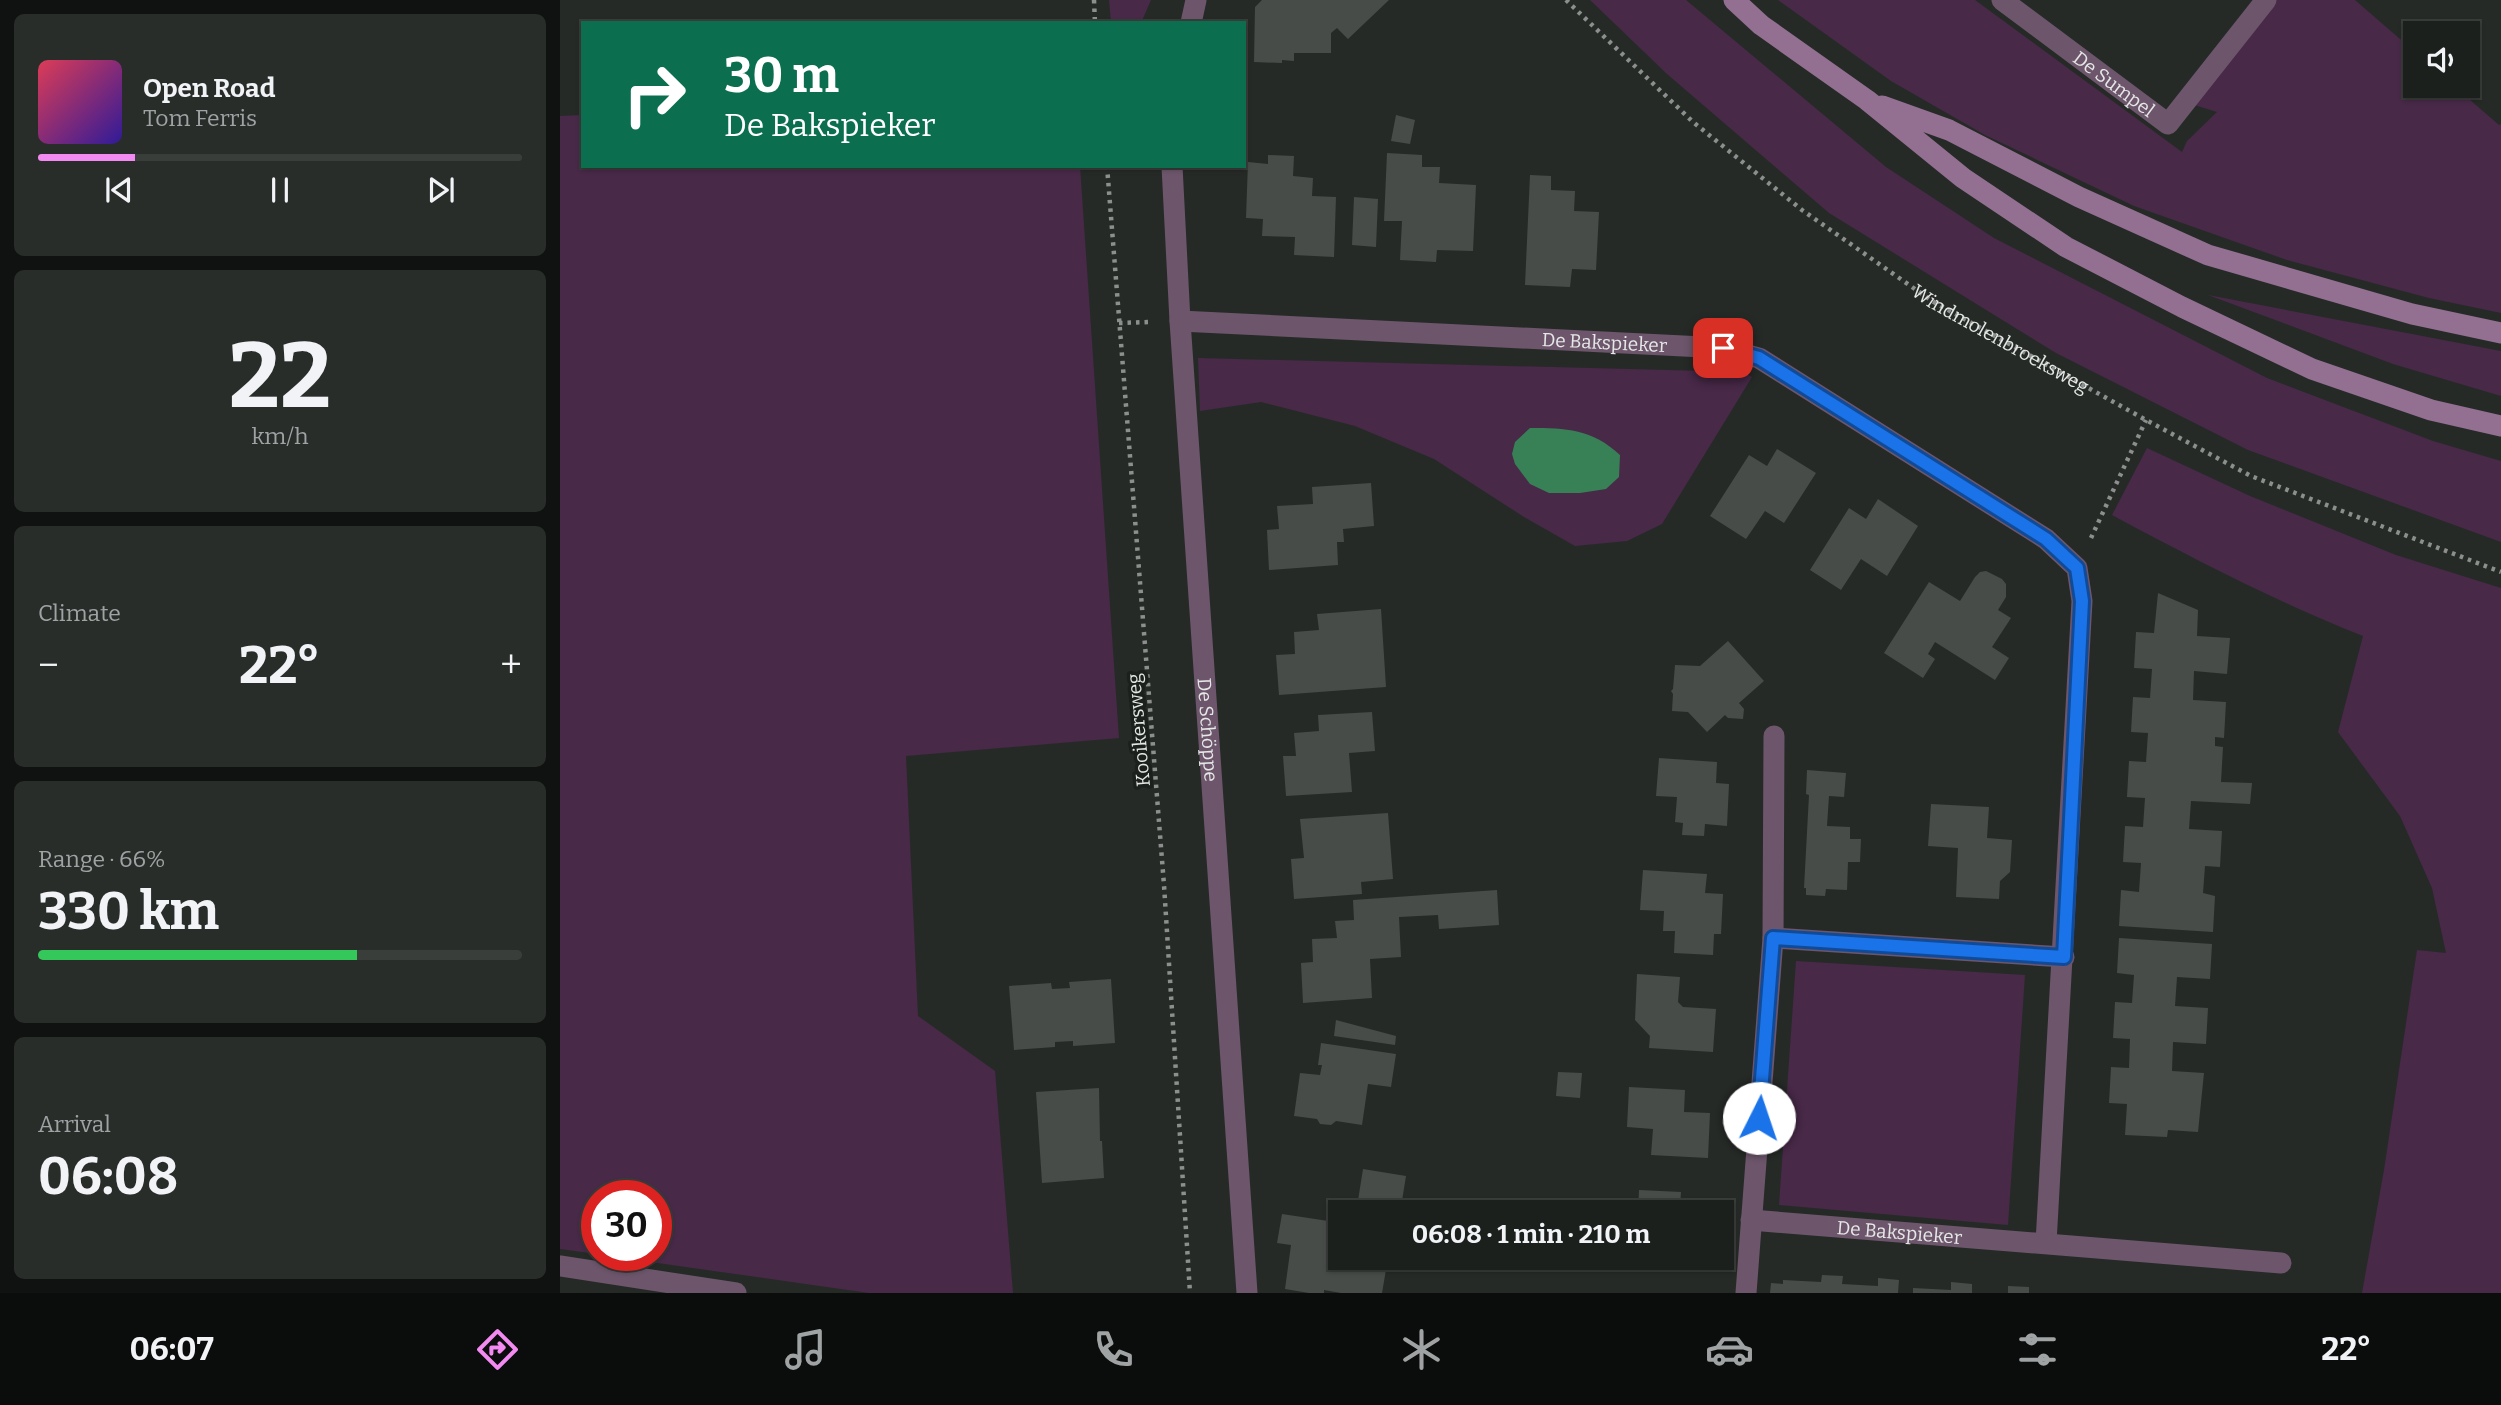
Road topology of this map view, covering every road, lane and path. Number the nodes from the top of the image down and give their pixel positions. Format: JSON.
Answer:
{"nodes":[{"id":1,"x":1094,"y":0,"type":"edge"},
{"id":2,"x":1196,"y":0,"type":"edge"},
{"id":3,"x":1566,"y":0,"type":"edge"},
{"id":4,"x":1734,"y":0,"type":"edge"},
{"id":5,"x":2002,"y":0,"type":"edge"},
{"id":6,"x":2266,"y":0,"type":"edge"},
{"id":7,"x":1095,"y":21,"type":"edge"},
{"id":8,"x":1191,"y":21,"type":"edge"},
{"id":9,"x":1867,"y":100,"type":"junction"},
{"id":10,"x":1107,"y":168,"type":"edge"},
{"id":11,"x":1172,"y":168,"type":"edge"},
{"id":12,"x":1180,"y":321,"type":"junction"},
{"id":13,"x":2501,"y":333,"type":"edge"},
{"id":14,"x":2146,"y":420,"type":"junction"},
{"id":15,"x":2501,"y":426,"type":"edge"},
{"id":16,"x":2077,"y":568,"type":"junction"},
{"id":17,"x":2501,"y":572,"type":"edge"},
{"id":18,"x":1774,"y":736,"type":"dead end"},
{"id":19,"x":1773,"y":938,"type":"junction"},
{"id":20,"x":2064,"y":957,"type":"junction"},
{"id":21,"x":1751,"y":1220,"type":"junction"},
{"id":22,"x":2046,"y":1243,"type":"junction"},
{"id":23,"x":2281,"y":1263,"type":"dead end"},
{"id":24,"x":560,"y":1266,"type":"edge"},
{"id":25,"x":736,"y":1293,"type":"edge"},
{"id":26,"x":1190,"y":1293,"type":"edge"},
{"id":27,"x":1247,"y":1293,"type":"edge"},
{"id":28,"x":1746,"y":1293,"type":"edge"}],
"edges":[{"from":1,"to":7,"type":"path"},
{"from":2,"to":8,"type":"street"},
{"from":3,"to":14,"type":"path","name":"Windmolenbroeksweg"},
{"from":4,"to":9,"type":"street"},
{"from":5,"to":6,"type":"street","name":"De Sumpel"},
{"from":9,"to":13,"type":"street"},
{"from":9,"to":15,"type":"street"},
{"from":10,"to":26,"type":"path","name":"Kooikersweg"},
{"from":11,"to":12,"type":"street","name":"De Schöppe"},
{"from":12,"to":16,"type":"street","name":"De Bakspieker"},
{"from":12,"to":27,"type":"street","name":"De Schöppe"},
{"from":14,"to":16,"type":"path"},
{"from":14,"to":17,"type":"path","name":"Windmolenbroeksweg"},
{"from":16,"to":20,"type":"street"},
{"from":18,"to":19,"type":"street"},
{"from":19,"to":20,"type":"street"},
{"from":19,"to":21,"type":"street"},
{"from":20,"to":22,"type":"street"},
{"from":21,"to":22,"type":"street","name":"De Bakspieker"},
{"from":21,"to":28,"type":"street"},
{"from":22,"to":23,"type":"street","name":"De Bakspieker"},
{"from":24,"to":25,"type":"street"}]}
